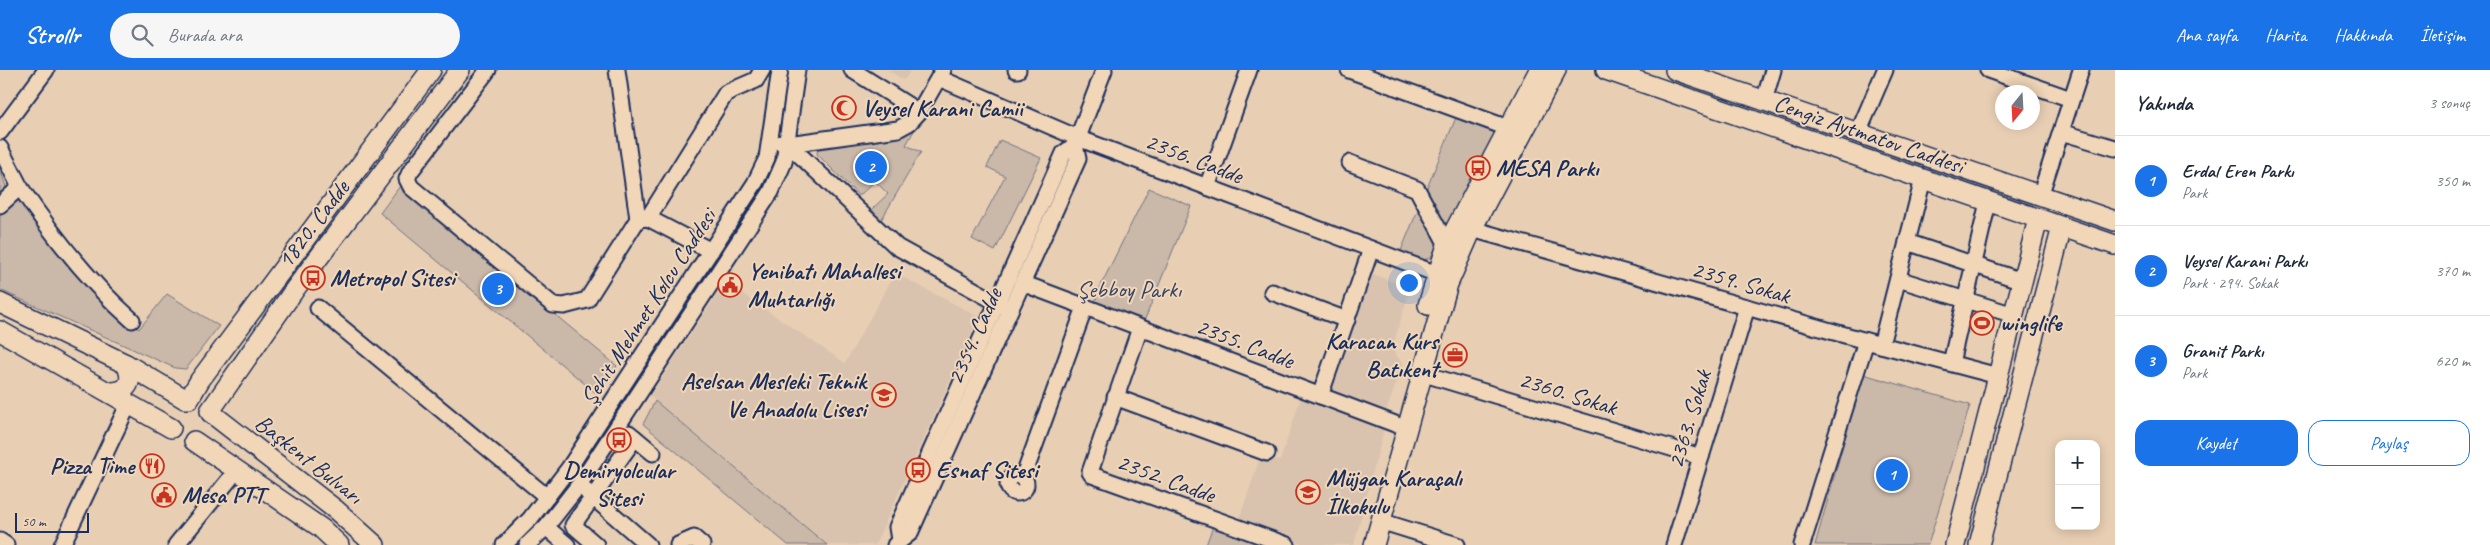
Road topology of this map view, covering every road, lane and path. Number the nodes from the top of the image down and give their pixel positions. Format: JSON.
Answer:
{"nodes":[{"id":1,"x":46,"y":70,"type":"edge"},
{"id":2,"x":431,"y":70,"type":"edge"},
{"id":3,"x":460,"y":70,"type":"edge"},
{"id":4,"x":488,"y":70,"type":"edge"},
{"id":5,"x":617,"y":70,"type":"edge"},
{"id":6,"x":762,"y":70,"type":"edge"},
{"id":7,"x":780,"y":70,"type":"edge"},
{"id":8,"x":797,"y":70,"type":"edge"},
{"id":9,"x":852,"y":70,"type":"edge"},
{"id":10,"x":1104,"y":70,"type":"edge"},
{"id":11,"x":1249,"y":70,"type":"edge"},
{"id":12,"x":1349,"y":70,"type":"edge"},
{"id":13,"x":1539,"y":70,"type":"edge"},
{"id":14,"x":1556,"y":70,"type":"edge"},
{"id":15,"x":1606,"y":70,"type":"edge"},
{"id":16,"x":1675,"y":70,"type":"edge"},
{"id":17,"x":1774,"y":70,"type":"edge"},
{"id":18,"x":1885,"y":70,"type":"edge"},
{"id":19,"x":1988,"y":70,"type":"edge"},
{"id":20,"x":2080,"y":70,"type":"edge"},
{"id":21,"x":941,"y":74,"type":"edge"},
{"id":22,"x":2071,"y":99,"type":"junction"},
{"id":23,"x":1764,"y":101,"type":"junction"},
{"id":24,"x":919,"y":112,"type":"junction"},
{"id":25,"x":1508,"y":128,"type":"junction"},
{"id":26,"x":0,"y":132,"type":"edge"},
{"id":27,"x":2061,"y":132,"type":"junction"},
{"id":28,"x":1858,"y":133,"type":"junction"},
{"id":29,"x":771,"y":135,"type":"junction"},
{"id":30,"x":789,"y":138,"type":"junction"},
{"id":31,"x":1076,"y":142,"type":"junction"},
{"id":32,"x":0,"y":148,"type":"edge"},
{"id":33,"x":2115,"y":148,"type":"edge"},
{"id":34,"x":1350,"y":163,"type":"dead end"},
{"id":35,"x":1923,"y":179,"type":"junction"},
{"id":36,"x":20,"y":187,"type":"junction"},
{"id":37,"x":1206,"y":187,"type":"junction"},
{"id":38,"x":2040,"y":196,"type":"junction"},
{"id":39,"x":1988,"y":202,"type":"junction"},
{"id":40,"x":0,"y":205,"type":"edge"},
{"id":41,"x":643,"y":219,"type":"junction"},
{"id":42,"x":2038,"y":219,"type":"junction"},
{"id":43,"x":2115,"y":221,"type":"edge"},
{"id":44,"x":2062,"y":227,"type":"junction"},
{"id":45,"x":1472,"y":229,"type":"junction"},
{"id":46,"x":1907,"y":242,"type":"junction"},
{"id":47,"x":1447,"y":245,"type":"junction"},
{"id":48,"x":2115,"y":245,"type":"edge"},
{"id":49,"x":1371,"y":249,"type":"junction"},
{"id":50,"x":711,"y":251,"type":"junction"},
{"id":51,"x":1972,"y":264,"type":"junction"},
{"id":52,"x":1437,"y":274,"type":"junction"},
{"id":53,"x":1898,"y":279,"type":"junction"},
{"id":54,"x":2022,"y":281,"type":"junction"},
{"id":55,"x":1022,"y":284,"type":"junction"},
{"id":56,"x":1272,"y":292,"type":"dead end"},
{"id":57,"x":1964,"y":300,"type":"junction"},
{"id":58,"x":0,"y":303,"type":"edge"},
{"id":59,"x":1004,"y":306,"type":"junction"},
{"id":60,"x":1085,"y":307,"type":"junction"},
{"id":61,"x":1747,"y":307,"type":"junction"},
{"id":62,"x":318,"y":308,"type":"dead end"},
{"id":63,"x":2014,"y":316,"type":"junction"},
{"id":64,"x":132,"y":320,"type":"dead end"},
{"id":65,"x":1347,"y":320,"type":"junction"},
{"id":66,"x":1140,"y":328,"type":"junction"},
{"id":67,"x":0,"y":331,"type":"edge"},
{"id":68,"x":1866,"y":341,"type":"junction"},
{"id":69,"x":1881,"y":345,"type":"junction"},
{"id":70,"x":218,"y":356,"type":"junction"},
{"id":71,"x":1951,"y":363,"type":"junction"},
{"id":72,"x":126,"y":364,"type":"junction"},
{"id":73,"x":240,"y":368,"type":"junction"},
{"id":74,"x":1421,"y":373,"type":"junction"},
{"id":75,"x":1998,"y":376,"type":"junction"},
{"id":76,"x":110,"y":392,"type":"junction"},
{"id":77,"x":1320,"y":396,"type":"junction"},
{"id":78,"x":1115,"y":398,"type":"junction"},
{"id":79,"x":187,"y":399,"type":"junction"},
{"id":80,"x":129,"y":403,"type":"junction"},
{"id":81,"x":210,"y":412,"type":"junction"},
{"id":82,"x":1395,"y":424,"type":"junction"},
{"id":83,"x":618,"y":425,"type":"junction"},
{"id":84,"x":171,"y":428,"type":"junction"},
{"id":85,"x":635,"y":438,"type":"junction"},
{"id":86,"x":194,"y":441,"type":"junction"},
{"id":87,"x":263,"y":453,"type":"junction"},
{"id":88,"x":652,"y":453,"type":"dead end"},
{"id":89,"x":1267,"y":453,"type":"dead end"},
{"id":90,"x":1701,"y":457,"type":"junction"},
{"id":91,"x":241,"y":472,"type":"junction"},
{"id":92,"x":1024,"y":478,"type":"dead end"},
{"id":93,"x":579,"y":485,"type":"junction"},
{"id":94,"x":592,"y":496,"type":"junction"},
{"id":95,"x":548,"y":497,"type":"junction"},
{"id":96,"x":1380,"y":521,"type":"junction"},
{"id":97,"x":546,"y":527,"type":"junction"},
{"id":98,"x":0,"y":541,"type":"edge"},
{"id":99,"x":897,"y":542,"type":"edge"},
{"id":100,"x":6,"y":545,"type":"edge"},
{"id":101,"x":62,"y":545,"type":"edge"},
{"id":102,"x":176,"y":545,"type":"edge"},
{"id":103,"x":339,"y":545,"type":"edge"},
{"id":104,"x":375,"y":545,"type":"edge"},
{"id":105,"x":504,"y":545,"type":"edge"},
{"id":106,"x":527,"y":545,"type":"edge"},
{"id":107,"x":566,"y":545,"type":"edge"},
{"id":108,"x":596,"y":545,"type":"edge"},
{"id":109,"x":648,"y":545,"type":"edge"},
{"id":110,"x":678,"y":545,"type":"edge"},
{"id":111,"x":702,"y":545,"type":"edge"},
{"id":112,"x":1288,"y":545,"type":"edge"},
{"id":113,"x":1363,"y":545,"type":"edge"},
{"id":114,"x":1374,"y":545,"type":"edge"},
{"id":115,"x":1458,"y":545,"type":"edge"},
{"id":116,"x":1674,"y":545,"type":"edge"},
{"id":117,"x":1802,"y":545,"type":"edge"},
{"id":118,"x":1955,"y":545,"type":"edge"},
{"id":119,"x":1979,"y":545,"type":"edge"}],
"edges":[{"from":1,"to":26,"type":"street"},
{"from":2,"to":70,"type":"main road","name":"1820. Cadde"},
{"from":3,"to":73,"type":"main road","name":"1820. Cadde"},
{"from":4,"to":41,"type":"street"},
{"from":5,"to":41,"type":"street"},
{"from":6,"to":41,"type":"street"},
{"from":7,"to":29,"type":"street","name":"Şehit Mehmet Kolcu Caddesi"},
{"from":8,"to":30,"type":"street","name":"Şehit Mehmet Kolcu Caddesi"},
{"from":9,"to":24,"type":"street"},
{"from":10,"to":31,"type":"street","name":"2354. Cadde"},
{"from":11,"to":37,"type":"street"},
{"from":12,"to":25,"type":"street"},
{"from":13,"to":25,"type":"main road"},
{"from":14,"to":45,"type":"main road"},
{"from":15,"to":35,"type":"main road","name":"Cengiz Aytmatov Caddesi"},
{"from":16,"to":23,"type":"main road","name":"Cengiz Aytmatov Caddesi"},
{"from":17,"to":23,"type":"street"},
{"from":18,"to":28,"type":"street"},
{"from":19,"to":22,"type":"street"},
{"from":20,"to":22,"type":"street"},
{"from":21,"to":24,"type":"street"},
{"from":21,"to":31,"type":"street","name":"2356. Cadde"},
{"from":22,"to":27,"type":"street"},
{"from":23,"to":28,"type":"main road","name":"Cengiz Aytmatov Caddesi"},
{"from":24,"to":30,"type":"street"},
{"from":25,"to":47,"type":"main road"},
{"from":27,"to":33,"type":"street"},
{"from":27,"to":38,"type":"street"},
{"from":28,"to":38,"type":"main road","name":"Cengiz Aytmatov Caddesi"},
{"from":29,"to":30,"type":"street"},
{"from":29,"to":50,"type":"street","name":"Şehit Mehmet Kolcu Caddesi"},
{"from":30,"to":59,"type":"street"},
{"from":30,"to":83,"type":"street","name":"Şehit Mehmet Kolcu Caddesi"},
{"from":31,"to":37,"type":"street","name":"2356. Cadde"},
{"from":31,"to":55,"type":"street","name":"2354. Cadde"},
{"from":31,"to":59,"type":"street","name":"2354. Cadde"},
{"from":32,"to":36,"type":"street"},
{"from":34,"to":47,"type":"street"},
{"from":35,"to":39,"type":"main road","name":"Cengiz Aytmatov Caddesi"},
{"from":35,"to":46,"type":"street"},
{"from":36,"to":40,"type":"street"},
{"from":36,"to":64,"type":"street"},
{"from":37,"to":49,"type":"street","name":"2356. Cadde"},
{"from":38,"to":43,"type":"main road","name":"Cengiz Aytmatov Caddesi"},
{"from":39,"to":42,"type":"main road","name":"Cengiz Aytmatov Caddesi"},
{"from":39,"to":51,"type":"street"},
{"from":41,"to":50,"type":"street"},
{"from":42,"to":44,"type":"main road","name":"Cengiz Aytmatov Caddesi"},
{"from":42,"to":54,"type":"main road"},
{"from":44,"to":48,"type":"main road","name":"Cengiz Aytmatov Caddesi"},
{"from":44,"to":119,"type":"main road"},
{"from":45,"to":61,"type":"street","name":"2359. Sokak"},
{"from":45,"to":74,"type":"main road"},
{"from":46,"to":51,"type":"street"},
{"from":46,"to":53,"type":"street"},
{"from":47,"to":52,"type":"main road"},
{"from":49,"to":52,"type":"street","name":"2356. Cadde"},
{"from":49,"to":65,"type":"street"},
{"from":50,"to":95,"type":"street","name":"Şehit Mehmet Kolcu Caddesi"},
{"from":51,"to":54,"type":"street"},
{"from":51,"to":57,"type":"street"},
{"from":52,"to":82,"type":"main road"},
{"from":53,"to":57,"type":"street"},
{"from":53,"to":69,"type":"street"},
{"from":54,"to":63,"type":"main road"},
{"from":55,"to":59,"type":"street","name":"2354. Cadde"},
{"from":55,"to":60,"type":"street","name":"2355. Cadde"},
{"from":56,"to":65,"type":"street"},
{"from":57,"to":63,"type":"street"},
{"from":57,"to":71,"type":"street"},
{"from":58,"to":72,"type":"main road"},
{"from":59,"to":99,"type":"street","name":"2354. Cadde"},
{"from":60,"to":66,"type":"street","name":"2355. Cadde"},
{"from":60,"to":92,"type":"street"},
{"from":61,"to":68,"type":"street","name":"2359. Sokak"},
{"from":61,"to":90,"type":"street","name":"2363. Sokak"},
{"from":62,"to":95,"type":"street"},
{"from":63,"to":75,"type":"main road"},
{"from":65,"to":77,"type":"street"},
{"from":66,"to":77,"type":"street","name":"2355. Cadde"},
{"from":66,"to":78,"type":"street","name":"2352. Cadde"},
{"from":67,"to":76,"type":"main road"},
{"from":68,"to":69,"type":"street","name":"2359. Sokak"},
{"from":68,"to":117,"type":"street"},
{"from":69,"to":71,"type":"street","name":"2359. Sokak"},
{"from":70,"to":73,"type":"main road"},
{"from":70,"to":79,"type":"main road","name":"1820. Cadde"},
{"from":71,"to":75,"type":"street","name":"2359. Sokak"},
{"from":72,"to":76,"type":"main road"},
{"from":72,"to":79,"type":"main road"},
{"from":73,"to":81,"type":"main road","name":"1820. Cadde"},
{"from":74,"to":90,"type":"street","name":"2360. Sokak"},
{"from":74,"to":96,"type":"main road"},
{"from":75,"to":118,"type":"main road"},
{"from":76,"to":80,"type":"main road"},
{"from":77,"to":82,"type":"street","name":"2355. Cadde"},
{"from":78,"to":89,"type":"street"},
{"from":78,"to":112,"type":"street","name":"2352. Cadde"},
{"from":79,"to":81,"type":"main road"},
{"from":79,"to":84,"type":"main road"},
{"from":80,"to":84,"type":"main road"},
{"from":80,"to":101,"type":"street"},
{"from":81,"to":86,"type":"main road"},
{"from":81,"to":87,"type":"main road","name":"Başkent Bulvarı"},
{"from":82,"to":113,"type":"main road"},
{"from":83,"to":85,"type":"street"},
{"from":83,"to":93,"type":"street","name":"Şehit Mehmet Kolcu Caddesi"},
{"from":84,"to":86,"type":"main road"},
{"from":85,"to":88,"type":"street"},
{"from":85,"to":94,"type":"street"},
{"from":86,"to":91,"type":"main road","name":"Başkent Bulvarı"},
{"from":87,"to":91,"type":"main road"},
{"from":87,"to":104,"type":"main road","name":"Başkent Bulvarı"},
{"from":90,"to":116,"type":"street","name":"2363. Sokak"},
{"from":91,"to":102,"type":"street"},
{"from":91,"to":103,"type":"main road","name":"Başkent Bulvarı"},
{"from":93,"to":94,"type":"street"},
{"from":93,"to":97,"type":"street","name":"Şehit Mehmet Kolcu Caddesi"},
{"from":94,"to":108,"type":"street"},
{"from":94,"to":109,"type":"street"},
{"from":95,"to":105,"type":"street","name":"Şehit Mehmet Kolcu Caddesi"},
{"from":96,"to":114,"type":"main road"},
{"from":96,"to":115,"type":"street"},
{"from":97,"to":106,"type":"street","name":"Şehit Mehmet Kolcu Caddesi"},
{"from":97,"to":107,"type":"street"},
{"from":98,"to":100,"type":"street"},
{"from":110,"to":111,"type":"street"}]}
